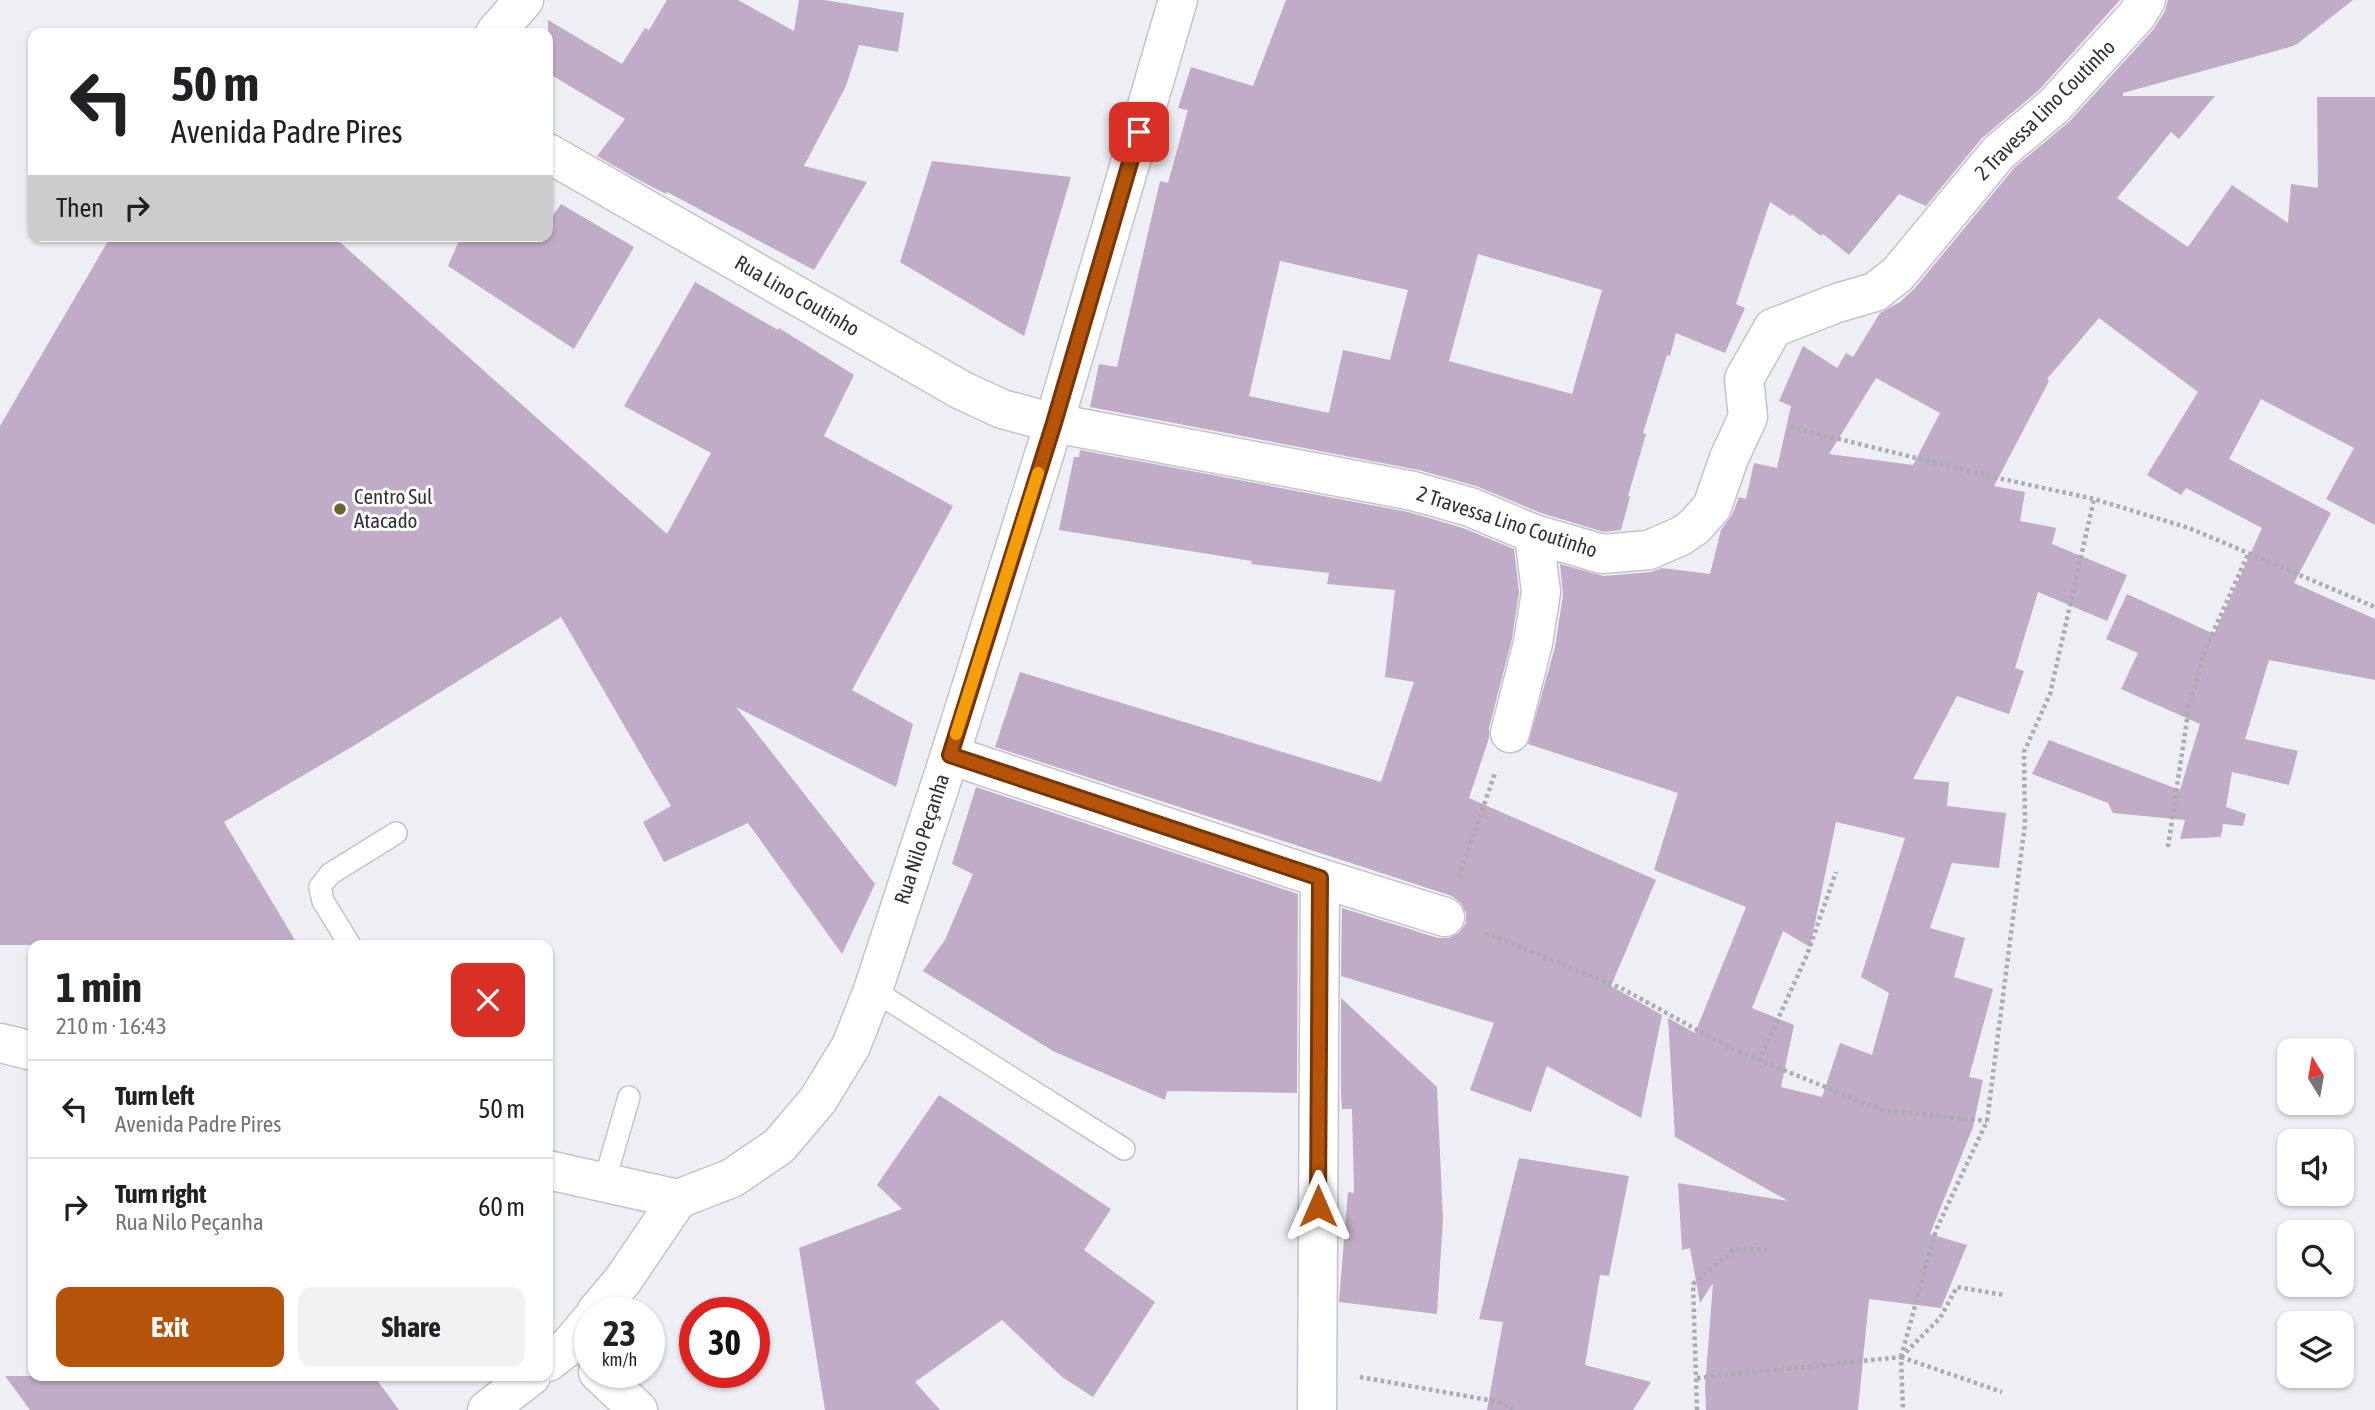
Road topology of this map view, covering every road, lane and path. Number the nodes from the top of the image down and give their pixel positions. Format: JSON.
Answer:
{"nodes":[{"id":1,"x":524,"y":0,"type":"edge"},
{"id":2,"x":1178,"y":0,"type":"edge"},
{"id":3,"x":2146,"y":0,"type":"edge"},
{"id":4,"x":499,"y":28,"type":"edge"},
{"id":5,"x":553,"y":156,"type":"edge"},
{"id":6,"x":1748,"y":417,"type":"junction"},
{"id":7,"x":1054,"y":423,"type":"junction"},
{"id":8,"x":2094,"y":499,"type":"junction"},
{"id":9,"x":1534,"y":534,"type":"junction"},
{"id":10,"x":2249,"y":552,"type":"junction"},
{"id":11,"x":2375,"y":607,"type":"edge"},
{"id":12,"x":1510,"y":733,"type":"joint"},
{"id":13,"x":950,"y":755,"type":"junction"},
{"id":14,"x":396,"y":832,"type":"dead end"},
{"id":15,"x":2168,"y":848,"type":"dead end"},
{"id":16,"x":1836,"y":872,"type":"dead end"},
{"id":17,"x":1320,"y":878,"type":"junction"},
{"id":18,"x":1445,"y":917,"type":"junction"},
{"id":19,"x":347,"y":940,"type":"edge"},
{"id":20,"x":873,"y":990,"type":"junction"},
{"id":21,"x":0,"y":1043,"type":"edge"},
{"id":22,"x":28,"y":1050,"type":"edge"},
{"id":23,"x":1759,"y":1061,"type":"junction"},
{"id":24,"x":629,"y":1097,"type":"dead end"},
{"id":25,"x":1987,"y":1121,"type":"junction"},
{"id":26,"x":1124,"y":1149,"type":"dead end"},
{"id":27,"x":553,"y":1171,"type":"edge"},
{"id":28,"x":604,"y":1183,"type":"junction"},
{"id":29,"x":678,"y":1199,"type":"junction"},
{"id":30,"x":1767,"y":1250,"type":"dead end"},
{"id":31,"x":2004,"y":1295,"type":"dead end"},
{"id":32,"x":609,"y":1297,"type":"edge"},
{"id":33,"x":1901,"y":1357,"type":"junction"},
{"id":34,"x":1318,"y":1370,"type":"junction"},
{"id":35,"x":1697,"y":1378,"type":"junction"},
{"id":36,"x":524,"y":1381,"type":"edge"},
{"id":37,"x":615,"y":1388,"type":"edge"},
{"id":38,"x":2002,"y":1392,"type":"dead end"},
{"id":39,"x":486,"y":1410,"type":"edge"},
{"id":40,"x":638,"y":1410,"type":"edge"},
{"id":41,"x":1317,"y":1410,"type":"edge"},
{"id":42,"x":1516,"y":1410,"type":"edge"},
{"id":43,"x":1697,"y":1410,"type":"edge"},
{"id":44,"x":1903,"y":1410,"type":"edge"}],
"edges":[{"from":1,"to":4,"type":"street"},
{"from":2,"to":7,"type":"street","name":"Rua Nilo Peçanha"},
{"from":3,"to":6,"type":"street","name":"2 Travessa Lino Coutinho"},
{"from":5,"to":7,"type":"street","name":"Rua Lino Coutinho"},
{"from":6,"to":8,"type":"path"},
{"from":6,"to":9,"type":"street","name":"2 Travessa Lino Coutinho"},
{"from":7,"to":9,"type":"street","name":"2 Travessa Lino Coutinho"},
{"from":7,"to":13,"type":"street","name":"Rua Nilo Peçanha"},
{"from":8,"to":10,"type":"path"},
{"from":8,"to":25,"type":"path"},
{"from":9,"to":12,"type":"street"},
{"from":10,"to":11,"type":"path"},
{"from":10,"to":15,"type":"path"},
{"from":12,"to":18,"type":"path"},
{"from":13,"to":17,"type":"street"},
{"from":13,"to":20,"type":"street","name":"Rua Nilo Peçanha"},
{"from":14,"to":19,"type":"lane"},
{"from":16,"to":23,"type":"path"},
{"from":17,"to":18,"type":"street"},
{"from":17,"to":34,"type":"street"},
{"from":18,"to":23,"type":"path"},
{"from":20,"to":26,"type":"lane"},
{"from":20,"to":29,"type":"street","name":"Rua Nilo Peçanha"},
{"from":21,"to":22,"type":"street"},
{"from":23,"to":25,"type":"path"},
{"from":24,"to":28,"type":"lane"},
{"from":25,"to":33,"type":"path"},
{"from":27,"to":28,"type":"street"},
{"from":28,"to":29,"type":"street"},
{"from":29,"to":32,"type":"street"},
{"from":30,"to":35,"type":"path"},
{"from":31,"to":33,"type":"path"},
{"from":33,"to":35,"type":"path"},
{"from":33,"to":38,"type":"path"},
{"from":33,"to":44,"type":"path"},
{"from":34,"to":41,"type":"street"},
{"from":34,"to":42,"type":"path"},
{"from":35,"to":43,"type":"path"},
{"from":36,"to":39,"type":"street"},
{"from":37,"to":40,"type":"street"}]}
